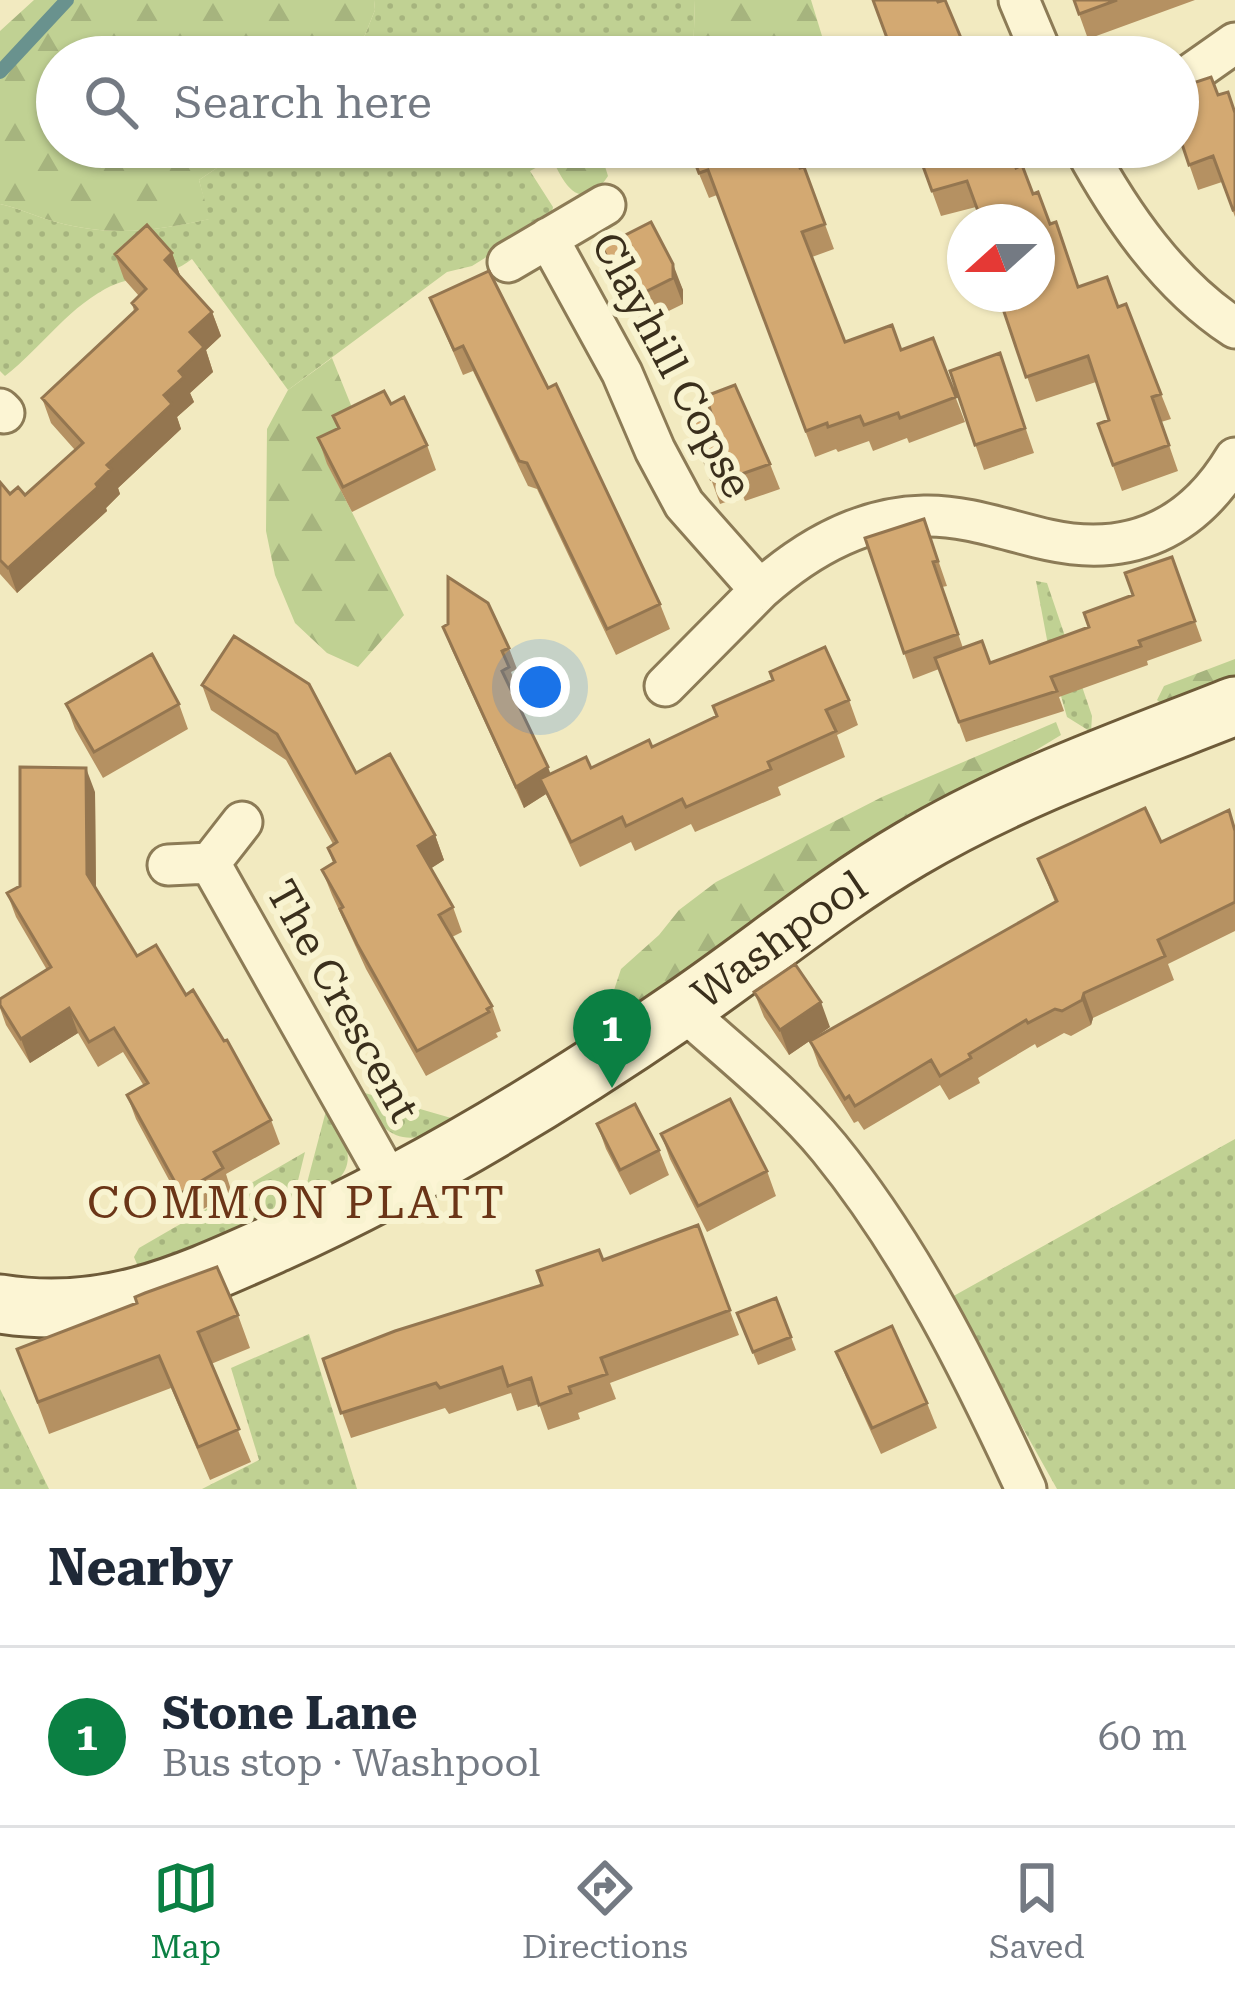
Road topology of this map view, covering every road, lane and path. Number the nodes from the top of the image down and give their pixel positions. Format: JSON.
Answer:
{"nodes":[{"id":1,"x":1019,"y":0,"type":"edge"},
{"id":2,"x":1034,"y":36,"type":"edge"},
{"id":3,"x":1235,"y":43,"type":"edge"},
{"id":4,"x":1199,"y":68,"type":"edge"},
{"id":5,"x":1095,"y":168,"type":"edge"},
{"id":6,"x":605,"y":205,"type":"dead end"},
{"id":7,"x":548,"y":238,"type":"junction"},
{"id":8,"x":508,"y":262,"type":"dead end"},
{"id":9,"x":1235,"y":328,"type":"edge"},
{"id":10,"x":1235,"y":458,"type":"edge"},
{"id":11,"x":760,"y":590,"type":"junction"},
{"id":12,"x":665,"y":686,"type":"dead end"},
{"id":13,"x":1235,"y":706,"type":"edge"},
{"id":14,"x":242,"y":822,"type":"dead end"},
{"id":15,"x":210,"y":863,"type":"junction"},
{"id":16,"x":169,"y":865,"type":"dead end"},
{"id":17,"x":682,"y":1009,"type":"junction"},
{"id":18,"x":392,"y":1186,"type":"junction"},
{"id":19,"x":0,"y":1304,"type":"edge"},
{"id":20,"x":1026,"y":1489,"type":"edge"}],
"edges":[{"from":1,"to":2,"type":"street"},
{"from":3,"to":4,"type":"street"},
{"from":5,"to":9,"type":"street"},
{"from":6,"to":7,"type":"street","name":"Clayhill Copse"},
{"from":7,"to":8,"type":"street","name":"Clayhill Copse"},
{"from":7,"to":11,"type":"street","name":"Clayhill Copse"},
{"from":10,"to":11,"type":"street"},
{"from":11,"to":12,"type":"street"},
{"from":13,"to":17,"type":"street","name":"Washpool"},
{"from":14,"to":15,"type":"street","name":"The Crescent"},
{"from":15,"to":16,"type":"street","name":"The Crescent"},
{"from":15,"to":18,"type":"street","name":"The Crescent"},
{"from":17,"to":18,"type":"street","name":"Washpool"},
{"from":17,"to":20,"type":"street"},
{"from":18,"to":19,"type":"street","name":"Washpool"}]}
